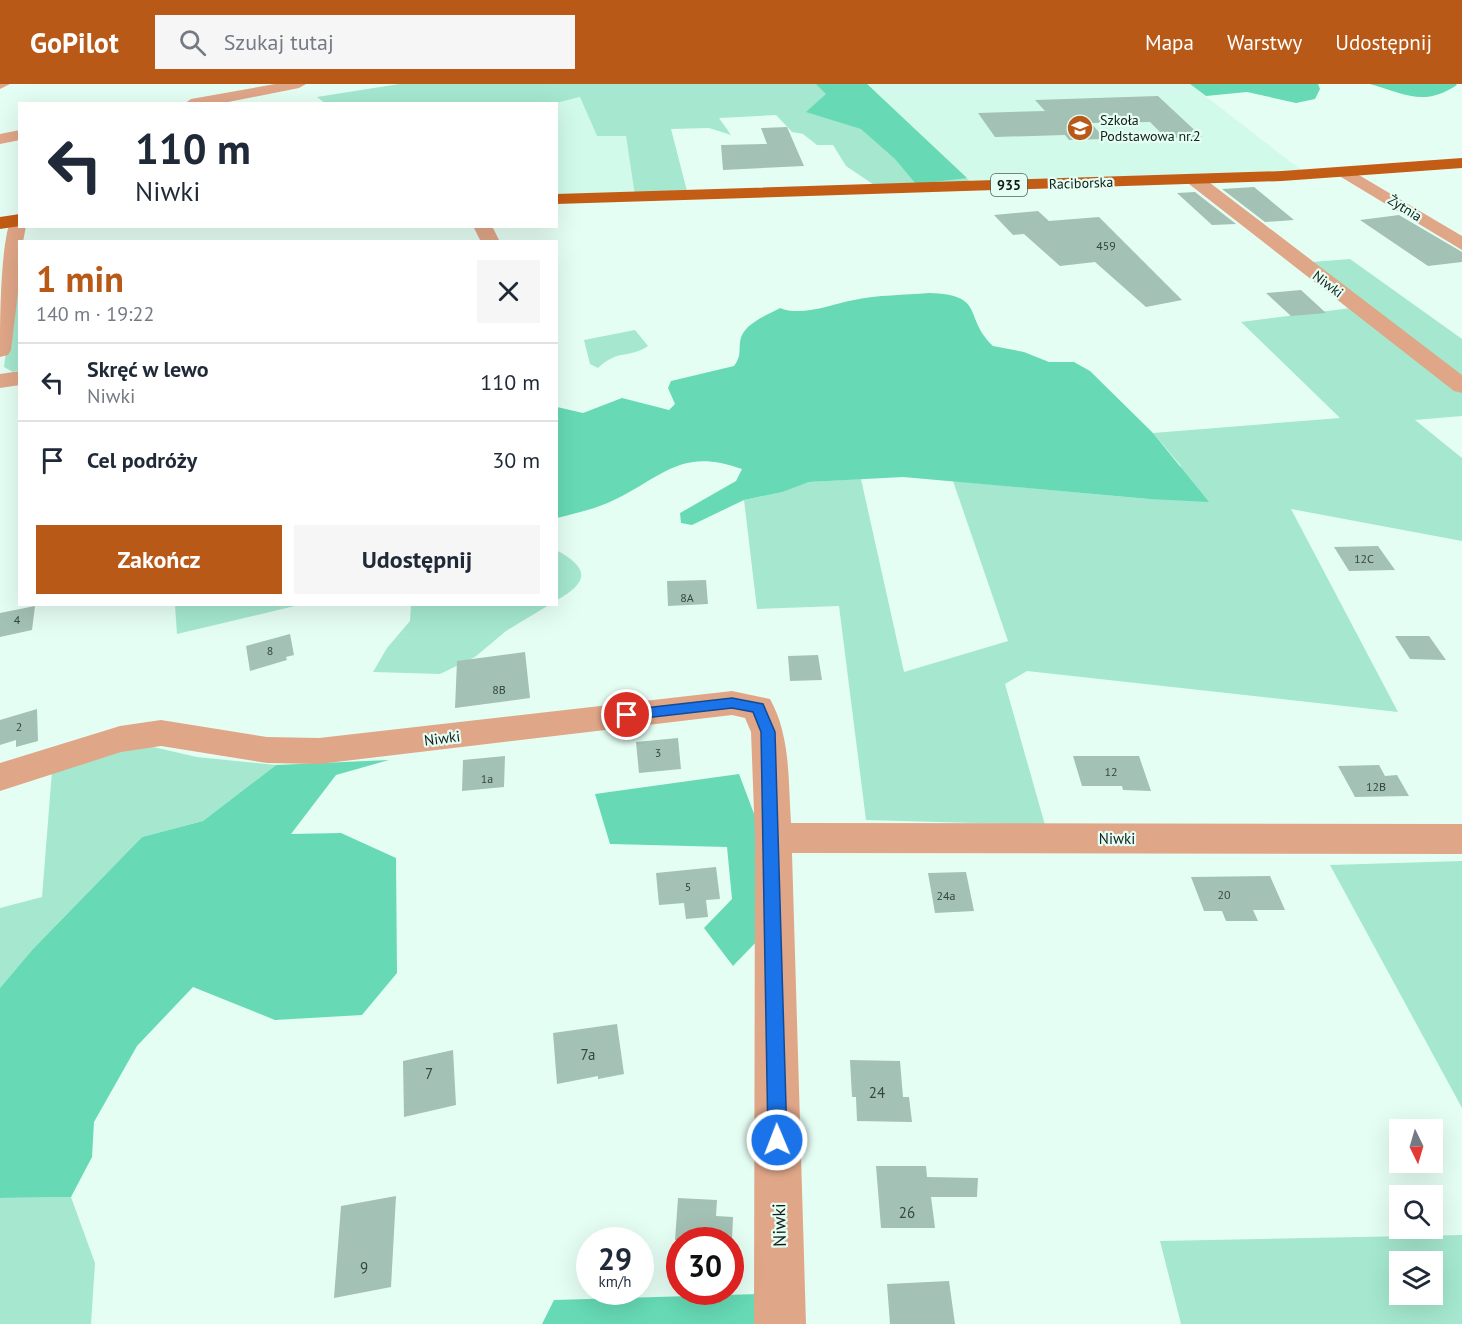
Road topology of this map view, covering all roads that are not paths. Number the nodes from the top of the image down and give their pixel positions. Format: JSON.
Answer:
{"nodes":[{"id":1,"x":299,"y":84,"type":"edge"},
{"id":2,"x":202,"y":102,"type":"edge"},
{"id":3,"x":18,"y":135,"type":"edge"},
{"id":4,"x":0,"y":139,"type":"edge"},
{"id":5,"x":1462,"y":163,"type":"edge"},
{"id":6,"x":1347,"y":173,"type":"junction"},
{"id":7,"x":1195,"y":180,"type":"junction"},
{"id":8,"x":558,"y":199,"type":"edge"},
{"id":9,"x":18,"y":220,"type":"edge"},
{"id":10,"x":0,"y":223,"type":"edge"},
{"id":11,"x":18,"y":223,"type":"edge"},
{"id":12,"x":1462,"y":244,"type":"edge"},
{"id":13,"x":0,"y":350,"type":"edge"},
{"id":14,"x":18,"y":378,"type":"edge"},
{"id":15,"x":0,"y":381,"type":"edge"},
{"id":16,"x":1462,"y":386,"type":"edge"},
{"id":17,"x":0,"y":777,"type":"edge"},
{"id":18,"x":773,"y":838,"type":"junction"},
{"id":19,"x":1462,"y":839,"type":"edge"},
{"id":20,"x":780,"y":1324,"type":"edge"}],
"edges":[{"from":1,"to":2,"type":"street"},
{"from":3,"to":4,"type":"street"},
{"from":5,"to":6,"type":"main road","name":"Raciborska","number":"935"},
{"from":6,"to":7,"type":"main road","name":"Raciborska","number":"935"},
{"from":6,"to":12,"type":"street","name":"Żytnia"},
{"from":7,"to":8,"type":"main road","name":"Raciborska","number":"935"},
{"from":7,"to":16,"type":"street","name":"Niwki"},
{"from":9,"to":10,"type":"main road"},
{"from":11,"to":13,"type":"street"},
{"from":14,"to":15,"type":"street"},
{"from":17,"to":18,"type":"street","name":"Niwki"},
{"from":18,"to":19,"type":"street","name":"Niwki"},
{"from":18,"to":20,"type":"street","name":"Niwki"}]}
